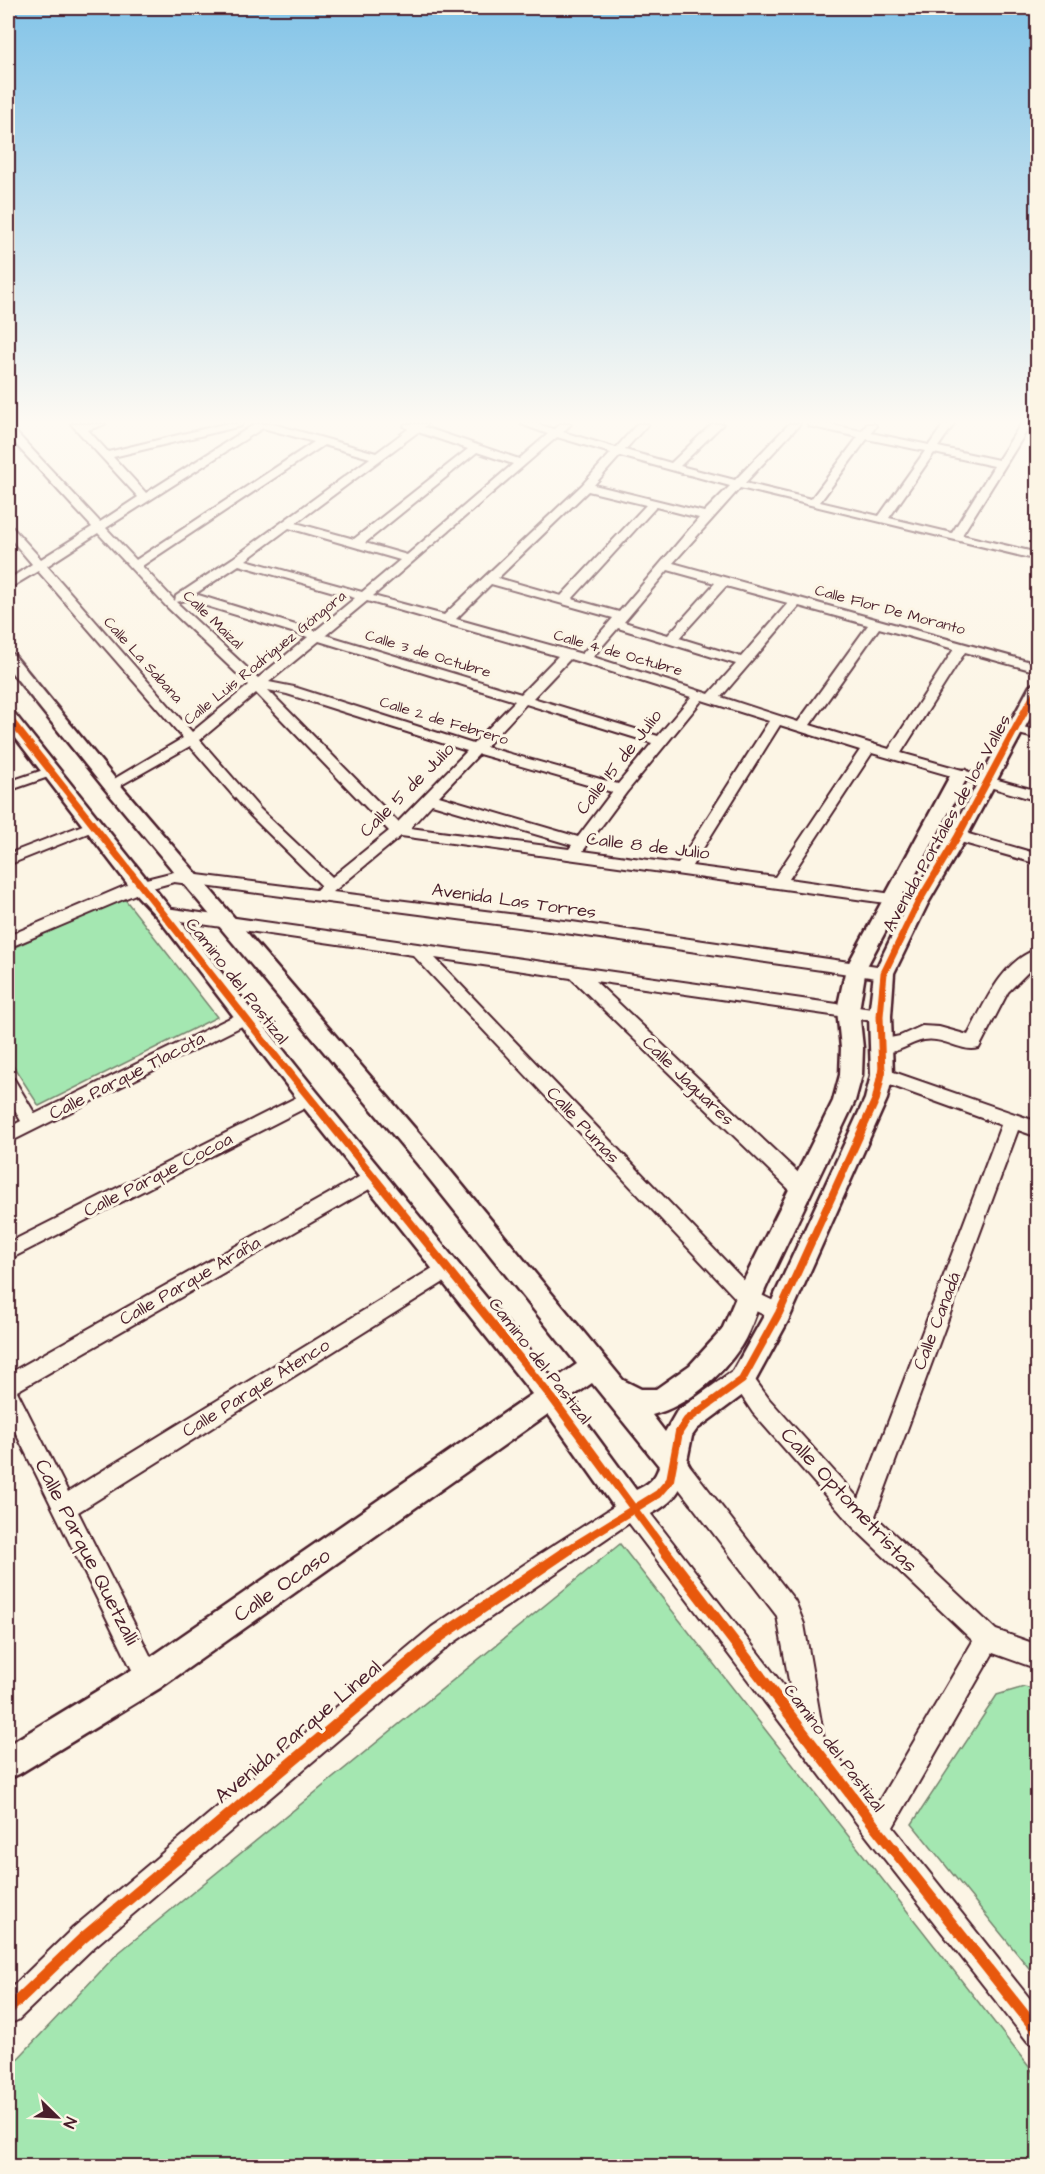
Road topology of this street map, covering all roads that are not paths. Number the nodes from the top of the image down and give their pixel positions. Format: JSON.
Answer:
{"nodes":[{"id":1,"x":195,"y":525,"type":"edge"},
{"id":2,"x":286,"y":525,"type":"edge"},
{"id":3,"x":293,"y":525,"type":"edge"},
{"id":4,"x":379,"y":525,"type":"edge"},
{"id":5,"x":448,"y":525,"type":"edge"},
{"id":6,"x":546,"y":525,"type":"edge"},
{"id":7,"x":634,"y":525,"type":"edge"},
{"id":8,"x":699,"y":525,"type":"edge"},
{"id":9,"x":905,"y":525,"type":"edge"},
{"id":10,"x":962,"y":525,"type":"edge"},
{"id":11,"x":98,"y":527,"type":"joint"},
{"id":12,"x":8,"y":530,"type":"edge"},
{"id":13,"x":955,"y":537,"type":"junction"},
{"id":14,"x":357,"y":543,"type":"junction"},
{"id":15,"x":1038,"y":557,"type":"edge"},
{"id":16,"x":410,"y":559,"type":"junction"},
{"id":17,"x":237,"y":561,"type":"junction"},
{"id":18,"x":136,"y":565,"type":"junction"},
{"id":19,"x":665,"y":565,"type":"junction"},
{"id":20,"x":38,"y":566,"type":"junction"},
{"id":21,"x":490,"y":580,"type":"junction"},
{"id":22,"x":722,"y":582,"type":"junction"},
{"id":23,"x":8,"y":585,"type":"edge"},
{"id":24,"x":187,"y":596,"type":"junction"},
{"id":25,"x":363,"y":598,"type":"junction"},
{"id":26,"x":563,"y":601,"type":"junction"},
{"id":27,"x":796,"y":602,"type":"junction"},
{"id":28,"x":170,"y":603,"type":"junction"},
{"id":29,"x":617,"y":620,"type":"junction"},
{"id":30,"x":446,"y":621,"type":"junction"},
{"id":31,"x":876,"y":623,"type":"junction"},
{"id":32,"x":316,"y":636,"type":"junction"},
{"id":33,"x":671,"y":639,"type":"junction"},
{"id":34,"x":963,"y":647,"type":"junction"},
{"id":35,"x":566,"y":655,"type":"junction"},
{"id":36,"x":8,"y":658,"type":"edge"},
{"id":37,"x":585,"y":659,"type":"junction"},
{"id":38,"x":744,"y":662,"type":"junction"},
{"id":39,"x":1038,"y":668,"type":"edge"},
{"id":40,"x":256,"y":684,"type":"junction"},
{"id":41,"x":1038,"y":686,"type":"edge"},
{"id":42,"x":706,"y":696,"type":"junction"},
{"id":43,"x":524,"y":701,"type":"junction"},
{"id":44,"x":8,"y":719,"type":"edge"},
{"id":45,"x":777,"y":719,"type":"junction"},
{"id":46,"x":802,"y":726,"type":"junction"},
{"id":47,"x":1016,"y":729,"type":"junction"},
{"id":48,"x":1038,"y":735,"type":"edge"},
{"id":49,"x":192,"y":739,"type":"junction"},
{"id":50,"x":660,"y":741,"type":"junction"},
{"id":51,"x":868,"y":748,"type":"junction"},
{"id":52,"x":476,"y":749,"type":"junction"},
{"id":53,"x":892,"y":755,"type":"junction"},
{"id":54,"x":49,"y":772,"type":"junction"},
{"id":55,"x":960,"y":774,"type":"junction"},
{"id":56,"x":987,"y":782,"type":"junction"},
{"id":57,"x":111,"y":785,"type":"junction"},
{"id":58,"x":8,"y":788,"type":"edge"},
{"id":59,"x":621,"y":790,"type":"junction"},
{"id":60,"x":1038,"y":796,"type":"edge"},
{"id":61,"x":428,"y":798,"type":"junction"},
{"id":62,"x":93,"y":826,"type":"junction"},
{"id":63,"x":398,"y":831,"type":"junction"},
{"id":64,"x":958,"y":836,"type":"junction"},
{"id":65,"x":577,"y":850,"type":"junction"},
{"id":66,"x":1038,"y":859,"type":"edge"},
{"id":67,"x":8,"y":860,"type":"edge"},
{"id":68,"x":682,"y":869,"type":"junction"},
{"id":69,"x":190,"y":878,"type":"junction"},
{"id":70,"x":779,"y":883,"type":"junction"},
{"id":71,"x":140,"y":886,"type":"junction"},
{"id":72,"x":325,"y":890,"type":"junction"},
{"id":73,"x":893,"y":899,"type":"junction"},
{"id":74,"x":165,"y":914,"type":"junction"},
{"id":75,"x":226,"y":922,"type":"junction"},
{"id":76,"x":8,"y":942,"type":"edge"},
{"id":77,"x":419,"y":952,"type":"junction"},
{"id":78,"x":1038,"y":955,"type":"edge"},
{"id":79,"x":856,"y":968,"type":"junction"},
{"id":80,"x":576,"y":973,"type":"junction"},
{"id":81,"x":884,"y":973,"type":"junction"},
{"id":82,"x":848,"y":1010,"type":"junction"},
{"id":83,"x":246,"y":1016,"type":"junction"},
{"id":84,"x":880,"y":1016,"type":"junction"},
{"id":85,"x":881,"y":1046,"type":"junction"},
{"id":86,"x":882,"y":1075,"type":"junction"},
{"id":87,"x":8,"y":1084,"type":"edge"},
{"id":88,"x":309,"y":1098,"type":"junction"},
{"id":89,"x":1012,"y":1121,"type":"junction"},
{"id":90,"x":32,"y":1124,"type":"junction"},
{"id":91,"x":1038,"y":1130,"type":"edge"},
{"id":92,"x":8,"y":1136,"type":"edge"},
{"id":93,"x":373,"y":1177,"type":"junction"},
{"id":94,"x":801,"y":1188,"type":"junction"},
{"id":95,"x":8,"y":1252,"type":"edge"},
{"id":96,"x":448,"y":1269,"type":"junction"},
{"id":97,"x":748,"y":1298,"type":"junction"},
{"id":98,"x":779,"y":1313,"type":"junction"},
{"id":99,"x":595,"y":1366,"type":"junction"},
{"id":100,"x":742,"y":1380,"type":"junction"},
{"id":101,"x":8,"y":1385,"type":"edge"},
{"id":102,"x":612,"y":1388,"type":"junction"},
{"id":103,"x":8,"y":1396,"type":"edge"},
{"id":104,"x":552,"y":1398,"type":"junction"},
{"id":105,"x":675,"y":1465,"type":"junction"},
{"id":106,"x":65,"y":1507,"type":"junction"},
{"id":107,"x":632,"y":1508,"type":"junction"},
{"id":108,"x":862,"y":1520,"type":"junction"},
{"id":109,"x":988,"y":1639,"type":"junction"},
{"id":110,"x":1038,"y":1657,"type":"edge"},
{"id":111,"x":149,"y":1677,"type":"junction"},
{"id":112,"x":812,"y":1744,"type":"junction"},
{"id":113,"x":8,"y":1764,"type":"edge"},
{"id":114,"x":877,"y":1829,"type":"junction"},
{"id":115,"x":8,"y":2010,"type":"edge"},
{"id":116,"x":1038,"y":2032,"type":"edge"}],
"edges":[{"from":1,"to":18,"type":"street"},
{"from":2,"to":17,"type":"street"},
{"from":3,"to":14,"type":"street"},
{"from":4,"to":14,"type":"street"},
{"from":5,"to":16,"type":"street","name":"Calle Luis Rodríguez Góngora"},
{"from":6,"to":21,"type":"street"},
{"from":7,"to":26,"type":"street"},
{"from":8,"to":19,"type":"street"},
{"from":9,"to":13,"type":"street"},
{"from":10,"to":13,"type":"street"},
{"from":11,"to":18,"type":"street","name":"Calle Maizal"},
{"from":11,"to":20,"type":"street"},
{"from":12,"to":20,"type":"street","name":"Calle La Sabana"},
{"from":13,"to":15,"type":"street"},
{"from":14,"to":16,"type":"street"},
{"from":16,"to":25,"type":"street","name":"Calle Luis Rodríguez Góngora"},
{"from":17,"to":24,"type":"street"},
{"from":17,"to":25,"type":"street","name":"Calle 4 de Octubre"},
{"from":18,"to":28,"type":"street","name":"Calle Maizal"},
{"from":19,"to":22,"type":"street","name":"Calle Flor De Moranto"},
{"from":19,"to":29,"type":"street"},
{"from":20,"to":23,"type":"street"},
{"from":20,"to":49,"type":"street","name":"Calle La Sabana"},
{"from":21,"to":26,"type":"street"},
{"from":21,"to":30,"type":"street"},
{"from":22,"to":27,"type":"street","name":"Calle Flor De Moranto"},
{"from":22,"to":33,"type":"street"},
{"from":24,"to":28,"type":"street"},
{"from":24,"to":32,"type":"street","name":"Calle 3 de Octubre"},
{"from":25,"to":30,"type":"street","name":"Calle 4 de Octubre"},
{"from":25,"to":32,"type":"street","name":"Calle Luis Rodríguez Góngora"},
{"from":26,"to":29,"type":"street"},
{"from":27,"to":31,"type":"street","name":"Calle Flor De Moranto"},
{"from":27,"to":38,"type":"street","name":"Calle 15 de Julio"},
{"from":28,"to":40,"type":"street","name":"Calle Maizal"},
{"from":29,"to":33,"type":"street"},
{"from":29,"to":37,"type":"street"},
{"from":30,"to":35,"type":"street","name":"Calle 4 de Octubre"},
{"from":31,"to":34,"type":"street","name":"Calle Flor De Moranto"},
{"from":31,"to":46,"type":"street"},
{"from":32,"to":40,"type":"street","name":"Calle Luis Rodríguez Góngora"},
{"from":32,"to":43,"type":"street","name":"Calle 3 de Octubre"},
{"from":33,"to":38,"type":"street"},
{"from":34,"to":39,"type":"street","name":"Calle Flor De Moranto"},
{"from":34,"to":53,"type":"street"},
{"from":35,"to":37,"type":"street","name":"Calle 4 de Octubre"},
{"from":35,"to":43,"type":"street","name":"Calle 5 de Julio"},
{"from":36,"to":57,"type":"street","name":"Camino del Pastizal"},
{"from":37,"to":42,"type":"street","name":"Calle 4 de Octubre"},
{"from":38,"to":42,"type":"street","name":"Calle 15 de Julio"},
{"from":40,"to":49,"type":"street","name":"Calle Luis Rodríguez Góngora"},
{"from":40,"to":52,"type":"street","name":"Calle 2 de Febrero"},
{"from":40,"to":63,"type":"street","name":"Calle Maizal"},
{"from":41,"to":47,"type":"street","name":"Avenida Portales de los Valles"},
{"from":42,"to":45,"type":"street","name":"Calle 4 de Octubre"},
{"from":42,"to":50,"type":"street","name":"Calle 15 de Julio"},
{"from":43,"to":50,"type":"street","name":"Calle 3 de Octubre"},
{"from":43,"to":52,"type":"street","name":"Calle 5 de Julio"},
{"from":44,"to":54,"type":"street","name":"Camino del Pastizal"},
{"from":45,"to":46,"type":"street","name":"Calle 4 de Octubre"},
{"from":45,"to":68,"type":"street"},
{"from":46,"to":51,"type":"street","name":"Calle 4 de Octubre"},
{"from":47,"to":48,"type":"street"},
{"from":47,"to":56,"type":"street","name":"Avenida Portales de los Valles"},
{"from":49,"to":57,"type":"street","name":"Calle Luis Rodríguez Góngora"},
{"from":49,"to":72,"type":"street","name":"Calle La Sabana"},
{"from":50,"to":59,"type":"street","name":"Calle 15 de Julio"},
{"from":51,"to":53,"type":"street","name":"Calle 4 de Octubre"},
{"from":51,"to":70,"type":"street"},
{"from":52,"to":59,"type":"street","name":"Calle 2 de Febrero"},
{"from":52,"to":61,"type":"street","name":"Calle 5 de Julio"},
{"from":53,"to":55,"type":"street","name":"Calle 4 de Octubre"},
{"from":54,"to":58,"type":"street"},
{"from":54,"to":62,"type":"street","name":"Camino del Pastizal"},
{"from":55,"to":56,"type":"street","name":"Calle 4 de Octubre"},
{"from":55,"to":73,"type":"street","name":"Avenida Portales de los Valles"},
{"from":56,"to":60,"type":"street","name":"Calle 4 de Octubre"},
{"from":56,"to":64,"type":"street","name":"Avenida Portales de los Valles"},
{"from":57,"to":69,"type":"street","name":"Camino del Pastizal"},
{"from":59,"to":65,"type":"street","name":"Calle 15 de Julio"},
{"from":61,"to":63,"type":"street","name":"Calle 5 de Julio"},
{"from":61,"to":65,"type":"street"},
{"from":62,"to":67,"type":"street"},
{"from":62,"to":71,"type":"street","name":"Camino del Pastizal"},
{"from":63,"to":65,"type":"street","name":"Calle 8 de Julio"},
{"from":63,"to":72,"type":"street","name":"Calle 5 de Julio"},
{"from":64,"to":66,"type":"street"},
{"from":64,"to":81,"type":"street","name":"Avenida Portales de los Valles"},
{"from":65,"to":68,"type":"street","name":"Calle 8 de Julio"},
{"from":68,"to":70,"type":"street","name":"Calle 8 de Julio"},
{"from":69,"to":71,"type":"street","name":"Avenida Las Torres"},
{"from":69,"to":72,"type":"street","name":"Avenida Las Torres"},
{"from":69,"to":75,"type":"street","name":"Camino del Pastizal"},
{"from":70,"to":73,"type":"street","name":"Calle 8 de Julio"},
{"from":71,"to":74,"type":"street","name":"Camino del Pastizal"},
{"from":71,"to":76,"type":"street","name":"Avenida Las Torres"},
{"from":72,"to":79,"type":"street","name":"Avenida Las Torres"},
{"from":73,"to":79,"type":"street","name":"Avenida Portales de los Valles"},
{"from":74,"to":75,"type":"street"},
{"from":74,"to":83,"type":"street","name":"Camino del Pastizal"},
{"from":75,"to":77,"type":"street"},
{"from":75,"to":99,"type":"street","name":"Camino del Pastizal"},
{"from":77,"to":80,"type":"street"},
{"from":77,"to":97,"type":"street","name":"Calle Pumas"},
{"from":78,"to":85,"type":"street"},
{"from":79,"to":81,"type":"street","name":"Avenida Las Torres"},
{"from":79,"to":82,"type":"street","name":"Avenida Portales de los Valles"},
{"from":80,"to":82,"type":"street"},
{"from":80,"to":94,"type":"street","name":"Calle Jaguares"},
{"from":81,"to":84,"type":"street","name":"Avenida Portales de los Valles"},
{"from":82,"to":84,"type":"street"},
{"from":82,"to":94,"type":"street","name":"Avenida Portales de los Valles"},
{"from":83,"to":88,"type":"street","name":"Camino del Pastizal"},
{"from":83,"to":90,"type":"street","name":"Calle Parque Tlacota"},
{"from":84,"to":85,"type":"street","name":"Avenida Portales de los Valles"},
{"from":85,"to":86,"type":"street","name":"Avenida Portales de los Valles"},
{"from":86,"to":89,"type":"street"},
{"from":86,"to":98,"type":"street","name":"Avenida Portales de los Valles"},
{"from":87,"to":90,"type":"street"},
{"from":88,"to":93,"type":"street","name":"Camino del Pastizal"},
{"from":88,"to":95,"type":"street","name":"Calle Parque Cocoa"},
{"from":89,"to":91,"type":"street"},
{"from":89,"to":108,"type":"street","name":"Calle Canadá"},
{"from":90,"to":92,"type":"street","name":"Calle Parque Tlacota"},
{"from":93,"to":96,"type":"street","name":"Camino del Pastizal"},
{"from":93,"to":101,"type":"street","name":"Calle Parque Araña"},
{"from":94,"to":97,"type":"street","name":"Avenida Portales de los Valles"},
{"from":96,"to":104,"type":"street","name":"Camino del Pastizal"},
{"from":96,"to":106,"type":"street","name":"Calle Parque Atenco"},
{"from":97,"to":98,"type":"street"},
{"from":97,"to":102,"type":"street","name":"Avenida Portales de los Valles"},
{"from":98,"to":100,"type":"street","name":"Avenida Portales de los Valles"},
{"from":99,"to":102,"type":"street","name":"Camino del Pastizal"},
{"from":99,"to":104,"type":"street","name":"Calle Ocaso"},
{"from":100,"to":105,"type":"street"},
{"from":100,"to":108,"type":"street","name":"Calle Optometristas"},
{"from":102,"to":105,"type":"street","name":"Camino del Pastizal"},
{"from":103,"to":106,"type":"street","name":"Calle Parque Quetzalli"},
{"from":104,"to":107,"type":"street","name":"Camino del Pastizal"},
{"from":104,"to":111,"type":"street","name":"Calle Ocaso"},
{"from":105,"to":107,"type":"street"},
{"from":105,"to":112,"type":"street"},
{"from":106,"to":111,"type":"street","name":"Calle Parque Quetzalli"},
{"from":107,"to":112,"type":"street","name":"Camino del Pastizal"},
{"from":107,"to":115,"type":"street","name":"Avenida Parque Lineal"},
{"from":108,"to":109,"type":"street","name":"Calle Optometristas"},
{"from":109,"to":110,"type":"street"},
{"from":109,"to":114,"type":"street"},
{"from":111,"to":113,"type":"street","name":"Calle Ocaso"},
{"from":112,"to":114,"type":"street","name":"Camino del Pastizal"},
{"from":114,"to":116,"type":"street","name":"Camino del Pastizal"}]}
